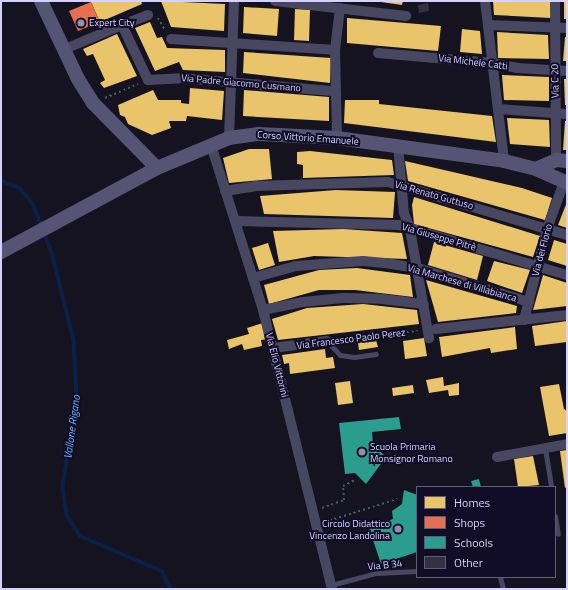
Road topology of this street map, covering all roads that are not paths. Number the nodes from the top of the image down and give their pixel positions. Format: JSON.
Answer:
{"nodes":[{"id":1,"x":41,"y":1,"type":"edge"},
{"id":2,"x":234,"y":1,"type":"edge"},
{"id":3,"x":275,"y":1,"type":"edge"},
{"id":4,"x":485,"y":1,"type":"edge"},
{"id":5,"x":555,"y":1,"type":"edge"},
{"id":6,"x":340,"y":8,"type":"junction"},
{"id":7,"x":148,"y":15,"type":"road end"},
{"id":8,"x":406,"y":16,"type":"dead end"},
{"id":9,"x":122,"y":25,"type":"junction"},
{"id":10,"x":488,"y":25,"type":"junction"},
{"id":11,"x":555,"y":28,"type":"junction"},
{"id":12,"x":567,"y":28,"type":"edge"},
{"id":13,"x":171,"y":39,"type":"road end"},
{"id":14,"x":232,"y":41,"type":"junction"},
{"id":15,"x":65,"y":49,"type":"junction"},
{"id":16,"x":334,"y":50,"type":"junction"},
{"id":17,"x":378,"y":53,"type":"dead end"},
{"id":18,"x":492,"y":63,"type":"junction"},
{"id":19,"x":555,"y":70,"type":"junction"},
{"id":20,"x":567,"y":70,"type":"edge"},
{"id":21,"x":230,"y":83,"type":"junction"},
{"id":22,"x":334,"y":91,"type":"junction"},
{"id":23,"x":498,"y":109,"type":"junction"},
{"id":24,"x":556,"y":113,"type":"junction"},
{"id":25,"x":567,"y":114,"type":"edge"},
{"id":26,"x":230,"y":138,"type":"junction"},
{"id":27,"x":337,"y":138,"type":"junction"},
{"id":28,"x":211,"y":145,"type":"junction"},
{"id":29,"x":398,"y":145,"type":"junction"},
{"id":30,"x":561,"y":160,"type":"edge"},
{"id":31,"x":504,"y":162,"type":"junction"},
{"id":32,"x":157,"y":168,"type":"junction"},
{"id":33,"x":536,"y":169,"type":"junction"},
{"id":34,"x":566,"y":182,"type":"edge"},
{"id":35,"x":402,"y":187,"type":"junction"},
{"id":36,"x":225,"y":191,"type":"junction"},
{"id":37,"x":235,"y":221,"type":"junction"},
{"id":38,"x":410,"y":228,"type":"junction"},
{"id":39,"x":547,"y":229,"type":"junction"},
{"id":40,"x":567,"y":235,"type":"edge"},
{"id":41,"x":6,"y":250,"type":"edge"},
{"id":42,"x":538,"y":265,"type":"junction"},
{"id":43,"x":417,"y":268,"type":"junction"},
{"id":44,"x":567,"y":275,"type":"edge"},
{"id":45,"x":253,"y":278,"type":"junction"},
{"id":46,"x":529,"y":302,"type":"junction"},
{"id":47,"x":424,"y":304,"type":"junction"},
{"id":48,"x":263,"y":310,"type":"junction"},
{"id":49,"x":567,"y":315,"type":"edge"},
{"id":50,"x":524,"y":320,"type":"junction"},
{"id":51,"x":327,"y":341,"type":"joint"},
{"id":52,"x":273,"y":348,"type":"junction"},
{"id":53,"x":376,"y":354,"type":"dead end"},
{"id":54,"x":567,"y":444,"type":"edge"},
{"id":55,"x":545,"y":448,"type":"junction"},
{"id":56,"x":497,"y":457,"type":"dead end"},
{"id":57,"x":551,"y":486,"type":"edge"},
{"id":58,"x":556,"y":522,"type":"edge"},
{"id":59,"x":558,"y":534,"type":"dead end"},
{"id":60,"x":416,"y":571,"type":"edge"},
{"id":61,"x":500,"y":578,"type":"edge"},
{"id":62,"x":331,"y":587,"type":"edge"},
{"id":63,"x":503,"y":589,"type":"edge"}],
"edges":[{"from":1,"to":15,"type":"main road"},
{"from":2,"to":14,"type":"street"},
{"from":3,"to":6,"type":"street"},
{"from":4,"to":10,"type":"street"},
{"from":5,"to":11,"type":"street","name":"Via C 20"},
{"from":6,"to":8,"type":"street"},
{"from":6,"to":16,"type":"street"},
{"from":7,"to":9,"type":"street"},
{"from":9,"to":15,"type":"street"},
{"from":9,"to":21,"type":"street","name":"Via Padre Giacomo Cusmano"},
{"from":10,"to":11,"type":"street"},
{"from":10,"to":18,"type":"street"},
{"from":11,"to":12,"type":"street"},
{"from":11,"to":19,"type":"street","name":"Via C 20"},
{"from":13,"to":14,"type":"street"},
{"from":14,"to":16,"type":"street"},
{"from":14,"to":21,"type":"street"},
{"from":15,"to":32,"type":"main road"},
{"from":16,"to":22,"type":"street"},
{"from":17,"to":18,"type":"street","name":"Via Michele Catti"},
{"from":18,"to":19,"type":"street","name":"Via Michele Catti"},
{"from":18,"to":23,"type":"street"},
{"from":19,"to":20,"type":"street","name":"Via Michele Catti"},
{"from":19,"to":24,"type":"street","name":"Via C 20"},
{"from":21,"to":22,"type":"street","name":"Via Padre Giacomo Cusmano"},
{"from":21,"to":26,"type":"street"},
{"from":22,"to":27,"type":"street"},
{"from":23,"to":24,"type":"street"},
{"from":23,"to":31,"type":"street"},
{"from":24,"to":25,"type":"street"},
{"from":24,"to":30,"type":"street","name":"Via C 20"},
{"from":26,"to":27,"type":"main road","name":"Corso Vittorio Emanuele"},
{"from":26,"to":28,"type":"main road","name":"Corso Vittorio Emanuele"},
{"from":27,"to":29,"type":"main road","name":"Corso Vittorio Emanuele"},
{"from":28,"to":32,"type":"main road","name":"Corso Vittorio Emanuele"},
{"from":28,"to":36,"type":"street","name":"Via Elio Vittorini"},
{"from":29,"to":31,"type":"main road","name":"Corso Vittorio Emanuele"},
{"from":29,"to":35,"type":"street"},
{"from":30,"to":33,"type":"main road"},
{"from":31,"to":33,"type":"main road","name":"Corso Vittorio Emanuele"},
{"from":32,"to":41,"type":"main road","name":"Corso Vittorio Emanuele"},
{"from":33,"to":34,"type":"main road","name":"Corso Vittorio Emanuele"},
{"from":34,"to":39,"type":"street","name":"Via dei Florio"},
{"from":35,"to":36,"type":"street","name":"Via Renato Guttuso"},
{"from":35,"to":38,"type":"street"},
{"from":35,"to":39,"type":"street","name":"Via Renato Guttuso"},
{"from":36,"to":37,"type":"street","name":"Via Elio Vittorini"},
{"from":37,"to":38,"type":"street","name":"Via Giuseppe Pitrè"},
{"from":37,"to":45,"type":"street","name":"Via Elio Vittorini"},
{"from":38,"to":42,"type":"street","name":"Via Giuseppe Pitrè"},
{"from":38,"to":43,"type":"street"},
{"from":39,"to":40,"type":"street","name":"Via Renato Guttuso"},
{"from":39,"to":42,"type":"street","name":"Via dei Florio"},
{"from":42,"to":44,"type":"street","name":"Via Giuseppe Pitrè"},
{"from":42,"to":46,"type":"street","name":"Via dei Florio"},
{"from":43,"to":45,"type":"street","name":"Via Marchese di Villabianca"},
{"from":43,"to":46,"type":"street","name":"Via Marchese di Villabianca"},
{"from":43,"to":47,"type":"street"},
{"from":45,"to":48,"type":"street","name":"Via Elio Vittorini"},
{"from":46,"to":50,"type":"street","name":"Via dei Florio"},
{"from":47,"to":48,"type":"street"},
{"from":47,"to":50,"type":"street"},
{"from":48,"to":52,"type":"street","name":"Via Elio Vittorini"},
{"from":49,"to":50,"type":"street"},
{"from":51,"to":52,"type":"street","name":"Via Francesco Paolo Perez"},
{"from":51,"to":53,"type":"lane"},
{"from":52,"to":62,"type":"street","name":"Via Elio Vittorini"},
{"from":54,"to":55,"type":"street"},
{"from":55,"to":56,"type":"street"},
{"from":55,"to":57,"type":"lane"},
{"from":58,"to":59,"type":"lane"},
{"from":60,"to":62,"type":"lane","name":"Via B 34"},
{"from":61,"to":63,"type":"lane"}]}
